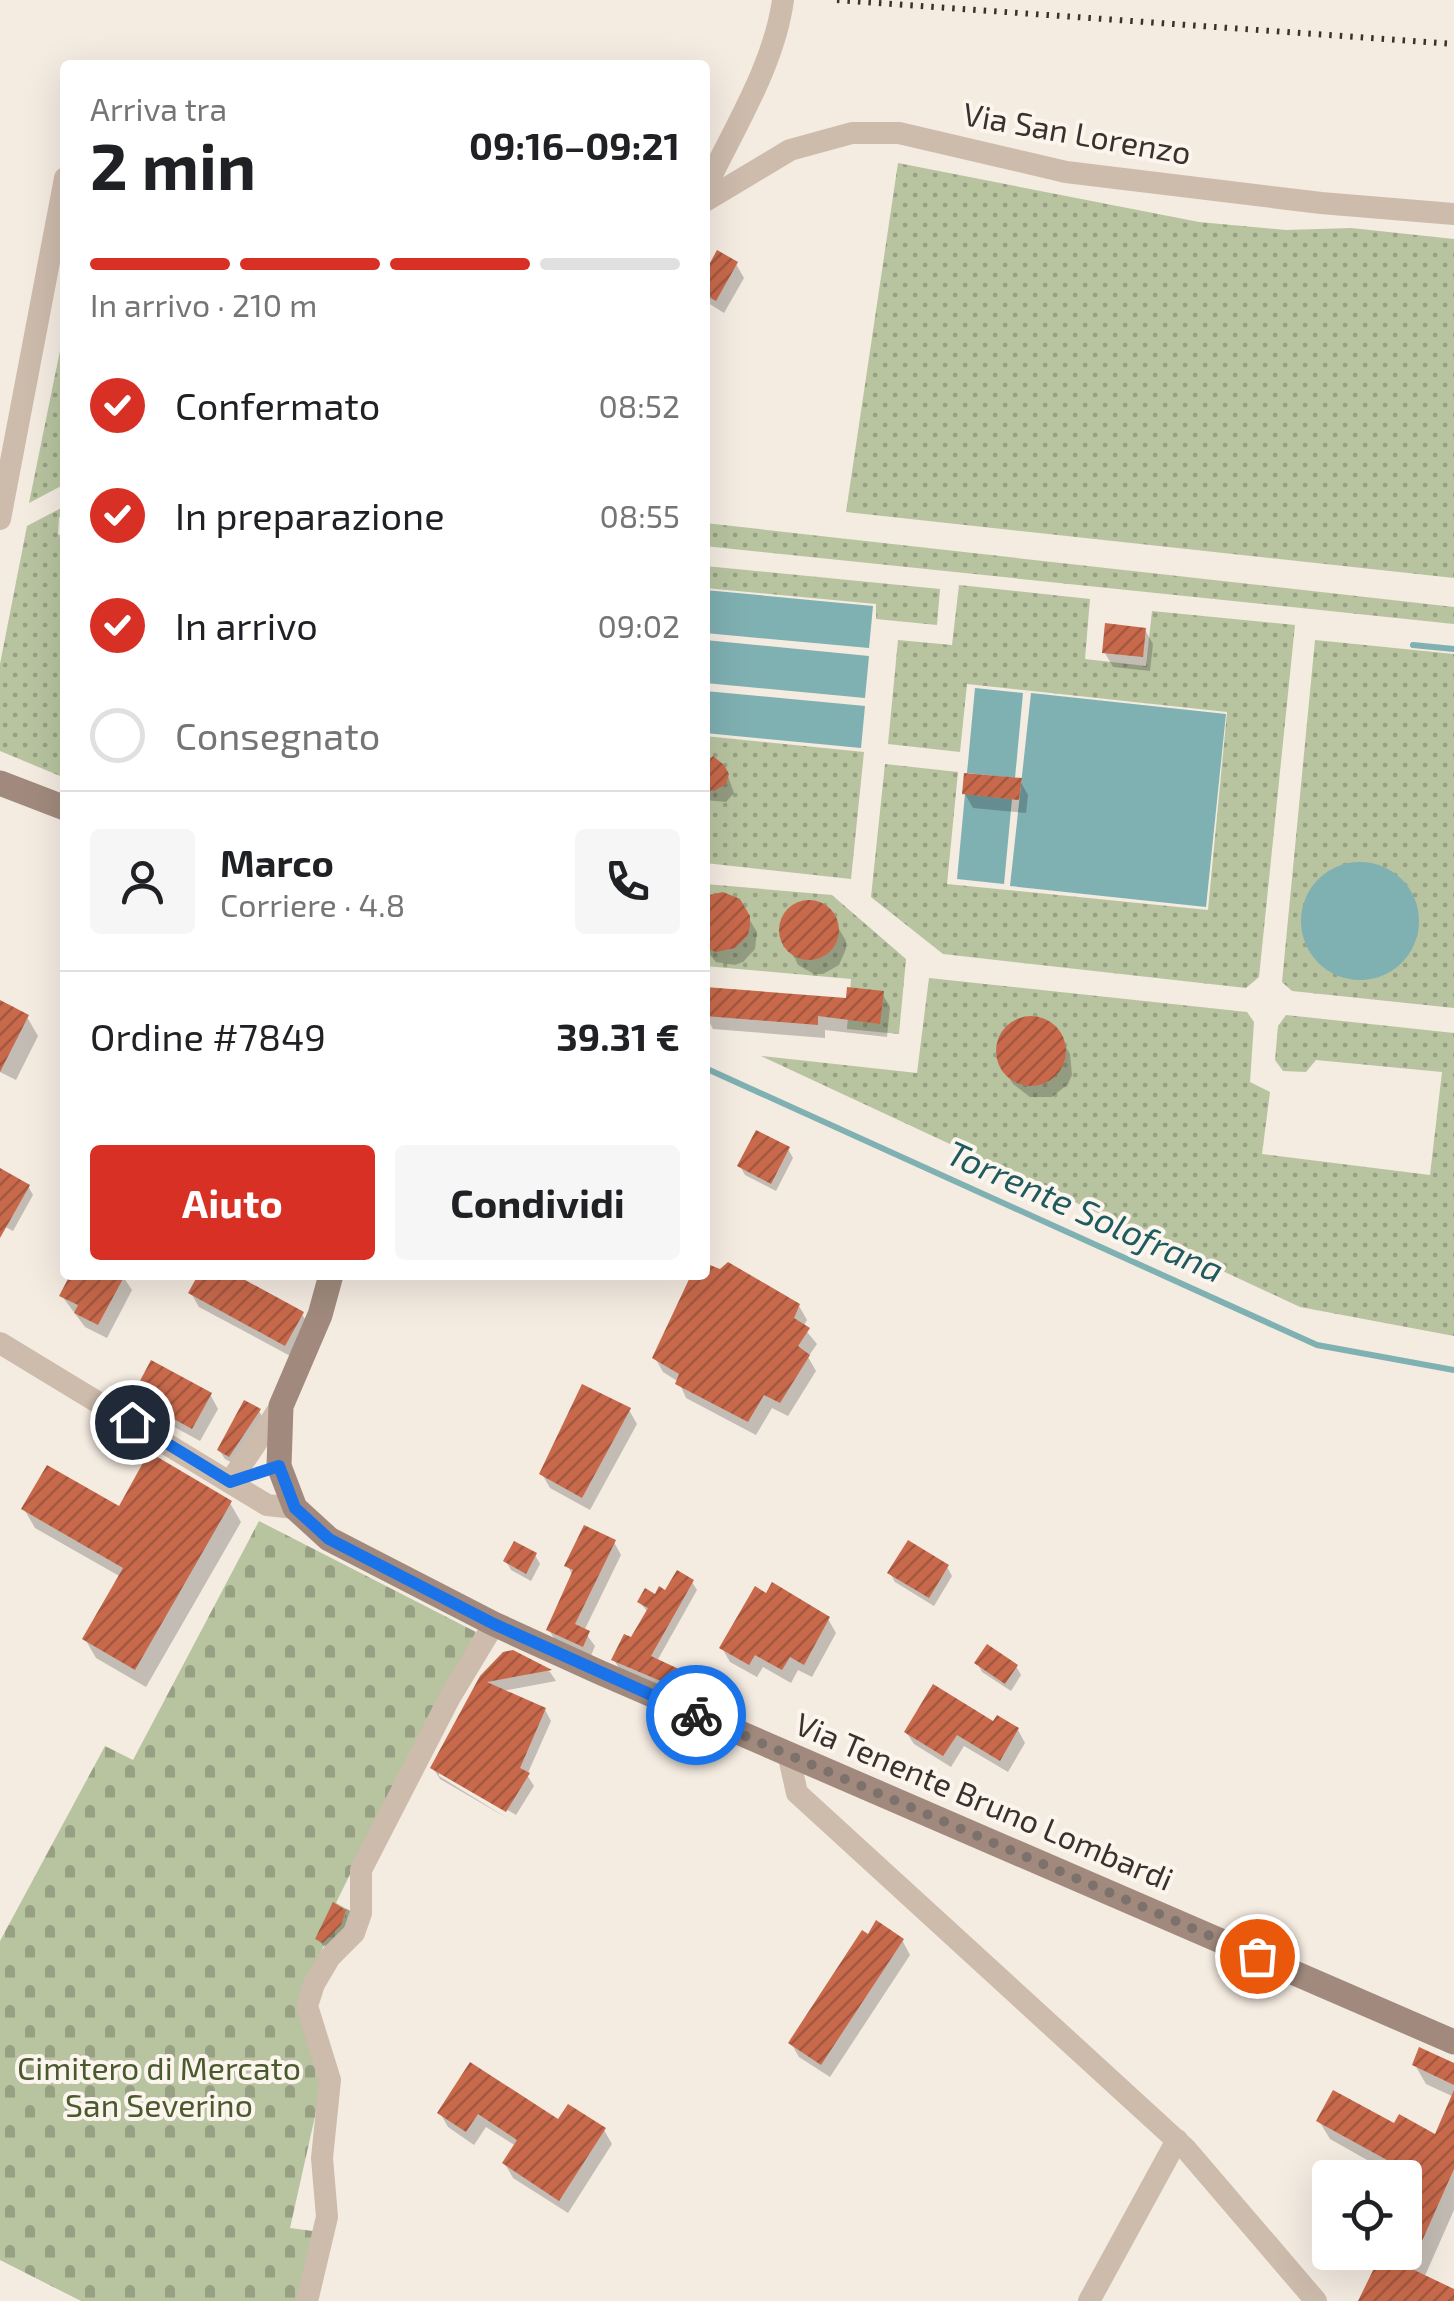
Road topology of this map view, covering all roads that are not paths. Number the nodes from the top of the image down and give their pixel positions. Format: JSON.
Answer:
{"nodes":[{"id":1,"x":783,"y":0,"type":"edge"},
{"id":2,"x":710,"y":179,"type":"edge"},
{"id":3,"x":710,"y":198,"type":"edge"},
{"id":4,"x":60,"y":204,"type":"edge"},
{"id":5,"x":1454,"y":214,"type":"edge"},
{"id":6,"x":0,"y":519,"type":"edge"},
{"id":7,"x":0,"y":783,"type":"edge"},
{"id":8,"x":60,"y":806,"type":"edge"},
{"id":9,"x":330,"y":1280,"type":"edge"},
{"id":10,"x":0,"y":1343,"type":"edge"},
{"id":11,"x":281,"y":1406,"type":"junction"},
{"id":12,"x":279,"y":1466,"type":"junction"},
{"id":13,"x":230,"y":1482,"type":"junction"},
{"id":14,"x":295,"y":1508,"type":"junction"},
{"id":15,"x":494,"y":1624,"type":"junction"},
{"id":16,"x":788,"y":1754,"type":"junction"},
{"id":17,"x":1454,"y":2042,"type":"edge"},
{"id":18,"x":1177,"y":2140,"type":"junction"},
{"id":19,"x":307,"y":2301,"type":"edge"},
{"id":20,"x":1089,"y":2301,"type":"edge"},
{"id":21,"x":1316,"y":2301,"type":"edge"}],
"edges":[{"from":1,"to":2,"type":"street"},
{"from":3,"to":5,"type":"street","name":"Via San Lorenzo"},
{"from":4,"to":6,"type":"street"},
{"from":7,"to":8,"type":"main road"},
{"from":9,"to":11,"type":"main road"},
{"from":10,"to":13,"type":"street"},
{"from":11,"to":12,"type":"main road"},
{"from":11,"to":13,"type":"street"},
{"from":12,"to":13,"type":"street"},
{"from":12,"to":14,"type":"main road"},
{"from":13,"to":14,"type":"street"},
{"from":14,"to":15,"type":"main road","name":"Via Tenente Bruno Lombardi"},
{"from":15,"to":16,"type":"main road","name":"Via Tenente Bruno Lombardi"},
{"from":15,"to":19,"type":"street"},
{"from":16,"to":17,"type":"main road","name":"Via Tenente Bruno Lombardi"},
{"from":16,"to":18,"type":"street"},
{"from":18,"to":20,"type":"street"},
{"from":18,"to":21,"type":"street"}]}
